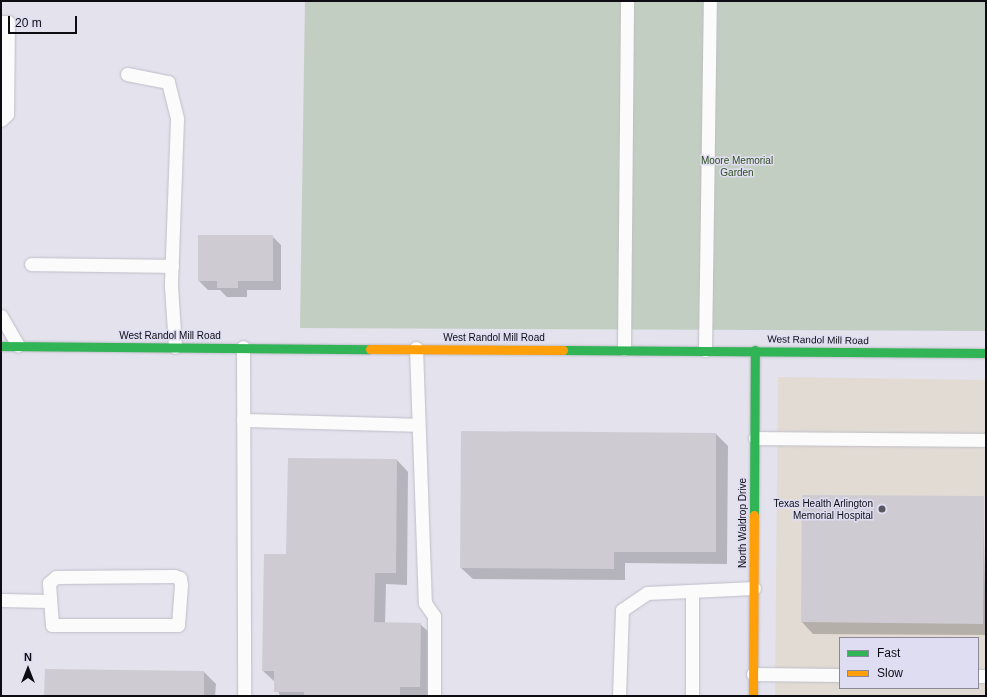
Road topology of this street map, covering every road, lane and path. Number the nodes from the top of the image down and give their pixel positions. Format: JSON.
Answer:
{"nodes":[{"id":1,"x":626,"y":1,"type":"edge"},
{"id":2,"x":710,"y":1,"type":"edge"},
{"id":3,"x":1,"y":22,"type":"edge"},
{"id":4,"x":127,"y":74,"type":"dead end"},
{"id":5,"x":1,"y":120,"type":"edge"},
{"id":6,"x":31,"y":264,"type":"dead end"},
{"id":7,"x":172,"y":266,"type":"junction"},
{"id":8,"x":1,"y":316,"type":"edge"},
{"id":9,"x":1,"y":346,"type":"edge"},
{"id":10,"x":18,"y":346,"type":"junction"},
{"id":11,"x":175,"y":347,"type":"junction"},
{"id":12,"x":243,"y":347,"type":"junction"},
{"id":13,"x":416,"y":348,"type":"junction"},
{"id":14,"x":624,"y":349,"type":"junction"},
{"id":15,"x":706,"y":350,"type":"junction"},
{"id":16,"x":755,"y":350,"type":"junction"},
{"id":17,"x":986,"y":353,"type":"edge"},
{"id":18,"x":243,"y":420,"type":"junction"},
{"id":19,"x":418,"y":425,"type":"junction"},
{"id":20,"x":755,"y":438,"type":"junction"},
{"id":21,"x":986,"y":440,"type":"edge"},
{"id":22,"x":754,"y":588,"type":"junction"},
{"id":23,"x":692,"y":591,"type":"junction"},
{"id":24,"x":1,"y":600,"type":"edge"},
{"id":25,"x":48,"y":601,"type":"junction"},
{"id":26,"x":753,"y":674,"type":"junction"},
{"id":27,"x":839,"y":675,"type":"edge"},
{"id":28,"x":618,"y":695,"type":"edge"},
{"id":29,"x":244,"y":696,"type":"edge"},
{"id":30,"x":434,"y":696,"type":"edge"},
{"id":31,"x":692,"y":696,"type":"edge"},
{"id":32,"x":753,"y":696,"type":"edge"}],
"edges":[{"from":1,"to":14,"type":"lane"},
{"from":2,"to":15,"type":"lane"},
{"from":3,"to":5,"type":"lane"},
{"from":4,"to":7,"type":"lane"},
{"from":6,"to":7,"type":"lane"},
{"from":7,"to":11,"type":"lane"},
{"from":8,"to":10,"type":"lane"},
{"from":9,"to":10,"type":"main road","name":"West Randol Mill Road"},
{"from":10,"to":11,"type":"main road","name":"West Randol Mill Road"},
{"from":11,"to":12,"type":"main road","name":"West Randol Mill Road"},
{"from":12,"to":13,"type":"main road","name":"West Randol Mill Road"},
{"from":12,"to":18,"type":"lane"},
{"from":13,"to":14,"type":"main road","name":"West Randol Mill Road"},
{"from":13,"to":19,"type":"lane"},
{"from":14,"to":15,"type":"main road","name":"West Randol Mill Road"},
{"from":15,"to":16,"type":"main road","name":"West Randol Mill Road"},
{"from":16,"to":17,"type":"main road","name":"West Randol Mill Road"},
{"from":16,"to":20,"type":"main road","name":"North Waldrop Drive"},
{"from":18,"to":19,"type":"lane"},
{"from":18,"to":29,"type":"lane"},
{"from":19,"to":30,"type":"lane"},
{"from":20,"to":21,"type":"lane"},
{"from":20,"to":22,"type":"main road","name":"North Waldrop Drive"},
{"from":22,"to":23,"type":"lane"},
{"from":22,"to":26,"type":"main road","name":"North Waldrop Drive"},
{"from":23,"to":28,"type":"lane"},
{"from":23,"to":31,"type":"lane"},
{"from":24,"to":25,"type":"lane"},
{"from":25,"to":25,"type":"lane"},
{"from":26,"to":27,"type":"lane"},
{"from":26,"to":32,"type":"main road","name":"North Waldrop Drive"}]}
